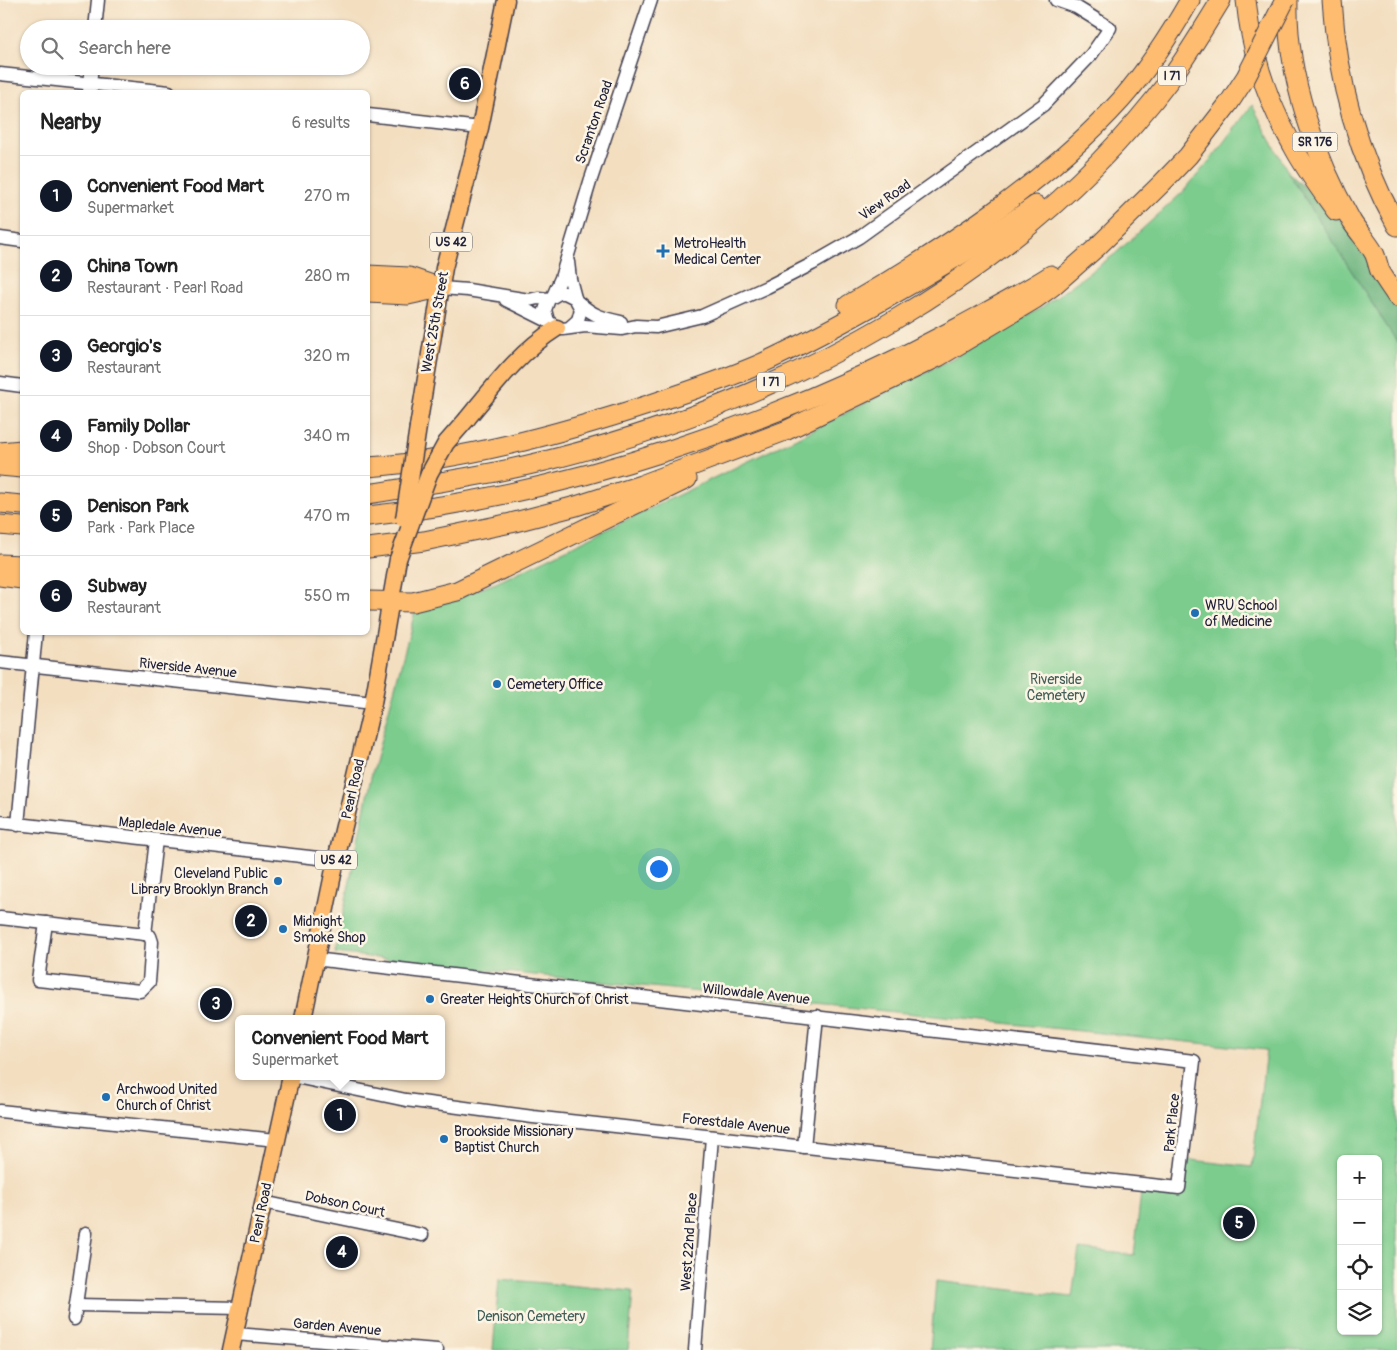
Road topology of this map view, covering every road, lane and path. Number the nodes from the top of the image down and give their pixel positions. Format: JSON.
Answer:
{"nodes":[{"id":1,"x":98,"y":0,"type":"edge"},
{"id":2,"x":506,"y":0,"type":"edge"},
{"id":3,"x":651,"y":0,"type":"edge"},
{"id":4,"x":1056,"y":0,"type":"edge"},
{"id":5,"x":1190,"y":0,"type":"edge"},
{"id":6,"x":1220,"y":0,"type":"edge"},
{"id":7,"x":1246,"y":0,"type":"edge"},
{"id":8,"x":1287,"y":0,"type":"edge"},
{"id":9,"x":1332,"y":0,"type":"edge"},
{"id":10,"x":97,"y":20,"type":"edge"},
{"id":11,"x":0,"y":74,"type":"edge"},
{"id":12,"x":91,"y":75,"type":"edge"},
{"id":13,"x":89,"y":88,"type":"edge"},
{"id":14,"x":129,"y":90,"type":"edge"},
{"id":15,"x":370,"y":115,"type":"edge"},
{"id":16,"x":480,"y":128,"type":"junction"},
{"id":17,"x":1114,"y":145,"type":"junction"},
{"id":18,"x":1137,"y":209,"type":"junction"},
{"id":19,"x":1397,"y":226,"type":"edge"},
{"id":20,"x":0,"y":238,"type":"edge"},
{"id":21,"x":20,"y":241,"type":"edge"},
{"id":22,"x":568,"y":254,"type":"junction"},
{"id":23,"x":1381,"y":272,"type":"junction"},
{"id":24,"x":370,"y":275,"type":"edge"},
{"id":25,"x":441,"y":288,"type":"junction"},
{"id":26,"x":370,"y":293,"type":"edge"},
{"id":27,"x":499,"y":296,"type":"junction"},
{"id":28,"x":1397,"y":297,"type":"edge"},
{"id":29,"x":551,"y":298,"type":"junction"},
{"id":30,"x":577,"y":301,"type":"junction"},
{"id":31,"x":558,"y":326,"type":"junction"},
{"id":32,"x":636,"y":326,"type":"junction"},
{"id":33,"x":0,"y":383,"type":"edge"},
{"id":34,"x":20,"y":386,"type":"edge"},
{"id":35,"x":626,"y":412,"type":"junction"},
{"id":36,"x":785,"y":431,"type":"junction"},
{"id":37,"x":541,"y":437,"type":"junction"},
{"id":38,"x":20,"y":450,"type":"edge"},
{"id":39,"x":0,"y":452,"type":"edge"},
{"id":40,"x":370,"y":455,"type":"edge"},
{"id":41,"x":0,"y":466,"type":"edge"},
{"id":42,"x":370,"y":467,"type":"edge"},
{"id":43,"x":20,"y":468,"type":"edge"},
{"id":44,"x":370,"y":494,"type":"edge"},
{"id":45,"x":0,"y":503,"type":"edge"},
{"id":46,"x":20,"y":504,"type":"edge"},
{"id":47,"x":370,"y":516,"type":"edge"},
{"id":48,"x":0,"y":525,"type":"edge"},
{"id":49,"x":20,"y":527,"type":"edge"},
{"id":50,"x":370,"y":548,"type":"edge"},
{"id":51,"x":398,"y":559,"type":"junction"},
{"id":52,"x":0,"y":564,"type":"edge"},
{"id":53,"x":20,"y":565,"type":"edge"},
{"id":54,"x":0,"y":576,"type":"edge"},
{"id":55,"x":20,"y":579,"type":"edge"},
{"id":56,"x":370,"y":601,"type":"edge"},
{"id":57,"x":390,"y":603,"type":"junction"},
{"id":58,"x":36,"y":635,"type":"edge"},
{"id":59,"x":0,"y":662,"type":"edge"},
{"id":60,"x":33,"y":666,"type":"junction"},
{"id":61,"x":373,"y":703,"type":"junction"},
{"id":62,"x":0,"y":822,"type":"edge"},
{"id":63,"x":18,"y":825,"type":"junction"},
{"id":64,"x":156,"y":840,"type":"junction"},
{"id":65,"x":336,"y":860,"type":"junction"},
{"id":66,"x":0,"y":918,"type":"edge"},
{"id":67,"x":46,"y":923,"type":"junction"},
{"id":68,"x":145,"y":934,"type":"junction"},
{"id":69,"x":314,"y":959,"type":"junction"},
{"id":70,"x":304,"y":1015,"type":"edge"},
{"id":71,"x":817,"y":1016,"type":"junction"},
{"id":72,"x":1194,"y":1061,"type":"joint"},
{"id":73,"x":290,"y":1080,"type":"edge"},
{"id":74,"x":310,"y":1080,"type":"edge"},
{"id":75,"x":0,"y":1111,"type":"edge"},
{"id":76,"x":712,"y":1137,"type":"junction"},
{"id":77,"x":276,"y":1140,"type":"junction"},
{"id":78,"x":804,"y":1147,"type":"junction"},
{"id":79,"x":1180,"y":1188,"type":"joint"},
{"id":80,"x":263,"y":1202,"type":"junction"},
{"id":81,"x":86,"y":1233,"type":"dead end"},
{"id":82,"x":422,"y":1235,"type":"dead end"},
{"id":83,"x":76,"y":1305,"type":"junction"},
{"id":84,"x":241,"y":1308,"type":"junction"},
{"id":85,"x":74,"y":1319,"type":"dead end"},
{"id":86,"x":235,"y":1334,"type":"junction"},
{"id":87,"x":231,"y":1350,"type":"edge"},
{"id":88,"x":437,"y":1350,"type":"edge"},
{"id":89,"x":695,"y":1350,"type":"edge"}],
"edges":[{"from":1,"to":10,"type":"street"},
{"from":2,"to":16,"type":"main road","name":"West 25th Street","number":"US 42"},
{"from":3,"to":22,"type":"street","name":"Scranton Road"},
{"from":4,"to":32,"type":"street","name":"View Road"},
{"from":5,"to":35,"type":"highway"},
{"from":6,"to":17,"type":"highway","number":"I 71"},
{"from":7,"to":23,"type":"highway"},
{"from":8,"to":18,"type":"highway","number":"I 71","bridge":true},
{"from":8,"to":23,"type":"highway","number":"SR 176"},
{"from":9,"to":19,"type":"highway","number":"SR 176"},
{"from":11,"to":13,"type":"street"},
{"from":12,"to":13,"type":"street"},
{"from":13,"to":14,"type":"street"},
{"from":15,"to":16,"type":"street"},
{"from":16,"to":25,"type":"main road","name":"West 25th Street","number":"US 42"},
{"from":17,"to":35,"type":"highway"},
{"from":17,"to":44,"type":"highway","number":"I 71"},
{"from":18,"to":36,"type":"highway"},
{"from":18,"to":47,"type":"highway","number":"I 71"},
{"from":20,"to":21,"type":"street"},
{"from":22,"to":29,"type":"street","name":"Scranton Road"},
{"from":22,"to":30,"type":"street","name":"Scranton Road"},
{"from":23,"to":28,"type":"highway","number":"SR 176"},
{"from":24,"to":25,"type":"highway"},
{"from":25,"to":26,"type":"highway"},
{"from":25,"to":27,"type":"street"},
{"from":25,"to":51,"type":"main road","name":"West 25th Street","number":"US 42","bridge":true},
{"from":27,"to":29,"type":"street"},
{"from":27,"to":31,"type":"street"},
{"from":29,"to":30,"type":"street"},
{"from":29,"to":31,"type":"street"},
{"from":30,"to":31,"type":"street"},
{"from":30,"to":32,"type":"street","name":"View Road"},
{"from":31,"to":32,"type":"street","name":"View Road"},
{"from":31,"to":51,"type":"main road","bridge":true},
{"from":33,"to":34,"type":"street"},
{"from":35,"to":37,"type":"highway"},
{"from":36,"to":50,"type":"highway"},
{"from":36,"to":57,"type":"highway"},
{"from":37,"to":40,"type":"highway"},
{"from":37,"to":42,"type":"highway"},
{"from":38,"to":39,"type":"highway"},
{"from":41,"to":43,"type":"highway"},
{"from":45,"to":46,"type":"highway"},
{"from":48,"to":49,"type":"highway"},
{"from":51,"to":57,"type":"main road","name":"Pearl Road","number":"US 42"},
{"from":52,"to":53,"type":"highway"},
{"from":54,"to":55,"type":"highway"},
{"from":56,"to":57,"type":"highway"},
{"from":57,"to":61,"type":"main road","name":"Pearl Road","number":"US 42"},
{"from":58,"to":60,"type":"street"},
{"from":59,"to":60,"type":"street","name":"Riverside Avenue"},
{"from":60,"to":61,"type":"street","name":"Riverside Avenue"},
{"from":60,"to":63,"type":"street"},
{"from":61,"to":65,"type":"main road","name":"Pearl Road","number":"US 42"},
{"from":62,"to":63,"type":"street","name":"Mapledale Avenue"},
{"from":63,"to":64,"type":"street","name":"Mapledale Avenue"},
{"from":64,"to":65,"type":"street","name":"Mapledale Avenue"},
{"from":64,"to":68,"type":"street"},
{"from":65,"to":69,"type":"main road","name":"Pearl Road","number":"US 42"},
{"from":66,"to":67,"type":"street"},
{"from":67,"to":68,"type":"street"},
{"from":67,"to":68,"type":"street"},
{"from":69,"to":70,"type":"main road","name":"Pearl Road","number":"US 42"},
{"from":69,"to":71,"type":"street","name":"Willowdale Avenue"},
{"from":71,"to":72,"type":"street","name":"Willowdale Avenue"},
{"from":71,"to":78,"type":"street"},
{"from":72,"to":79,"type":"street","name":"Park Place"},
{"from":73,"to":77,"type":"main road","name":"Pearl Road"},
{"from":74,"to":76,"type":"street","name":"Forestdale Avenue"},
{"from":75,"to":77,"type":"street"},
{"from":76,"to":78,"type":"street","name":"Forestdale Avenue"},
{"from":76,"to":89,"type":"street","name":"West 22nd Place"},
{"from":77,"to":80,"type":"main road","name":"Pearl Road"},
{"from":78,"to":79,"type":"street","name":"Forestdale Avenue"},
{"from":80,"to":82,"type":"street","name":"Dobson Court"},
{"from":80,"to":84,"type":"main road","name":"Pearl Road"},
{"from":81,"to":83,"type":"street"},
{"from":83,"to":84,"type":"street"},
{"from":83,"to":85,"type":"street"},
{"from":84,"to":86,"type":"main road","name":"Pearl Road"},
{"from":86,"to":87,"type":"main road","name":"Pearl Road"},
{"from":86,"to":88,"type":"street","name":"Garden Avenue"}]}
